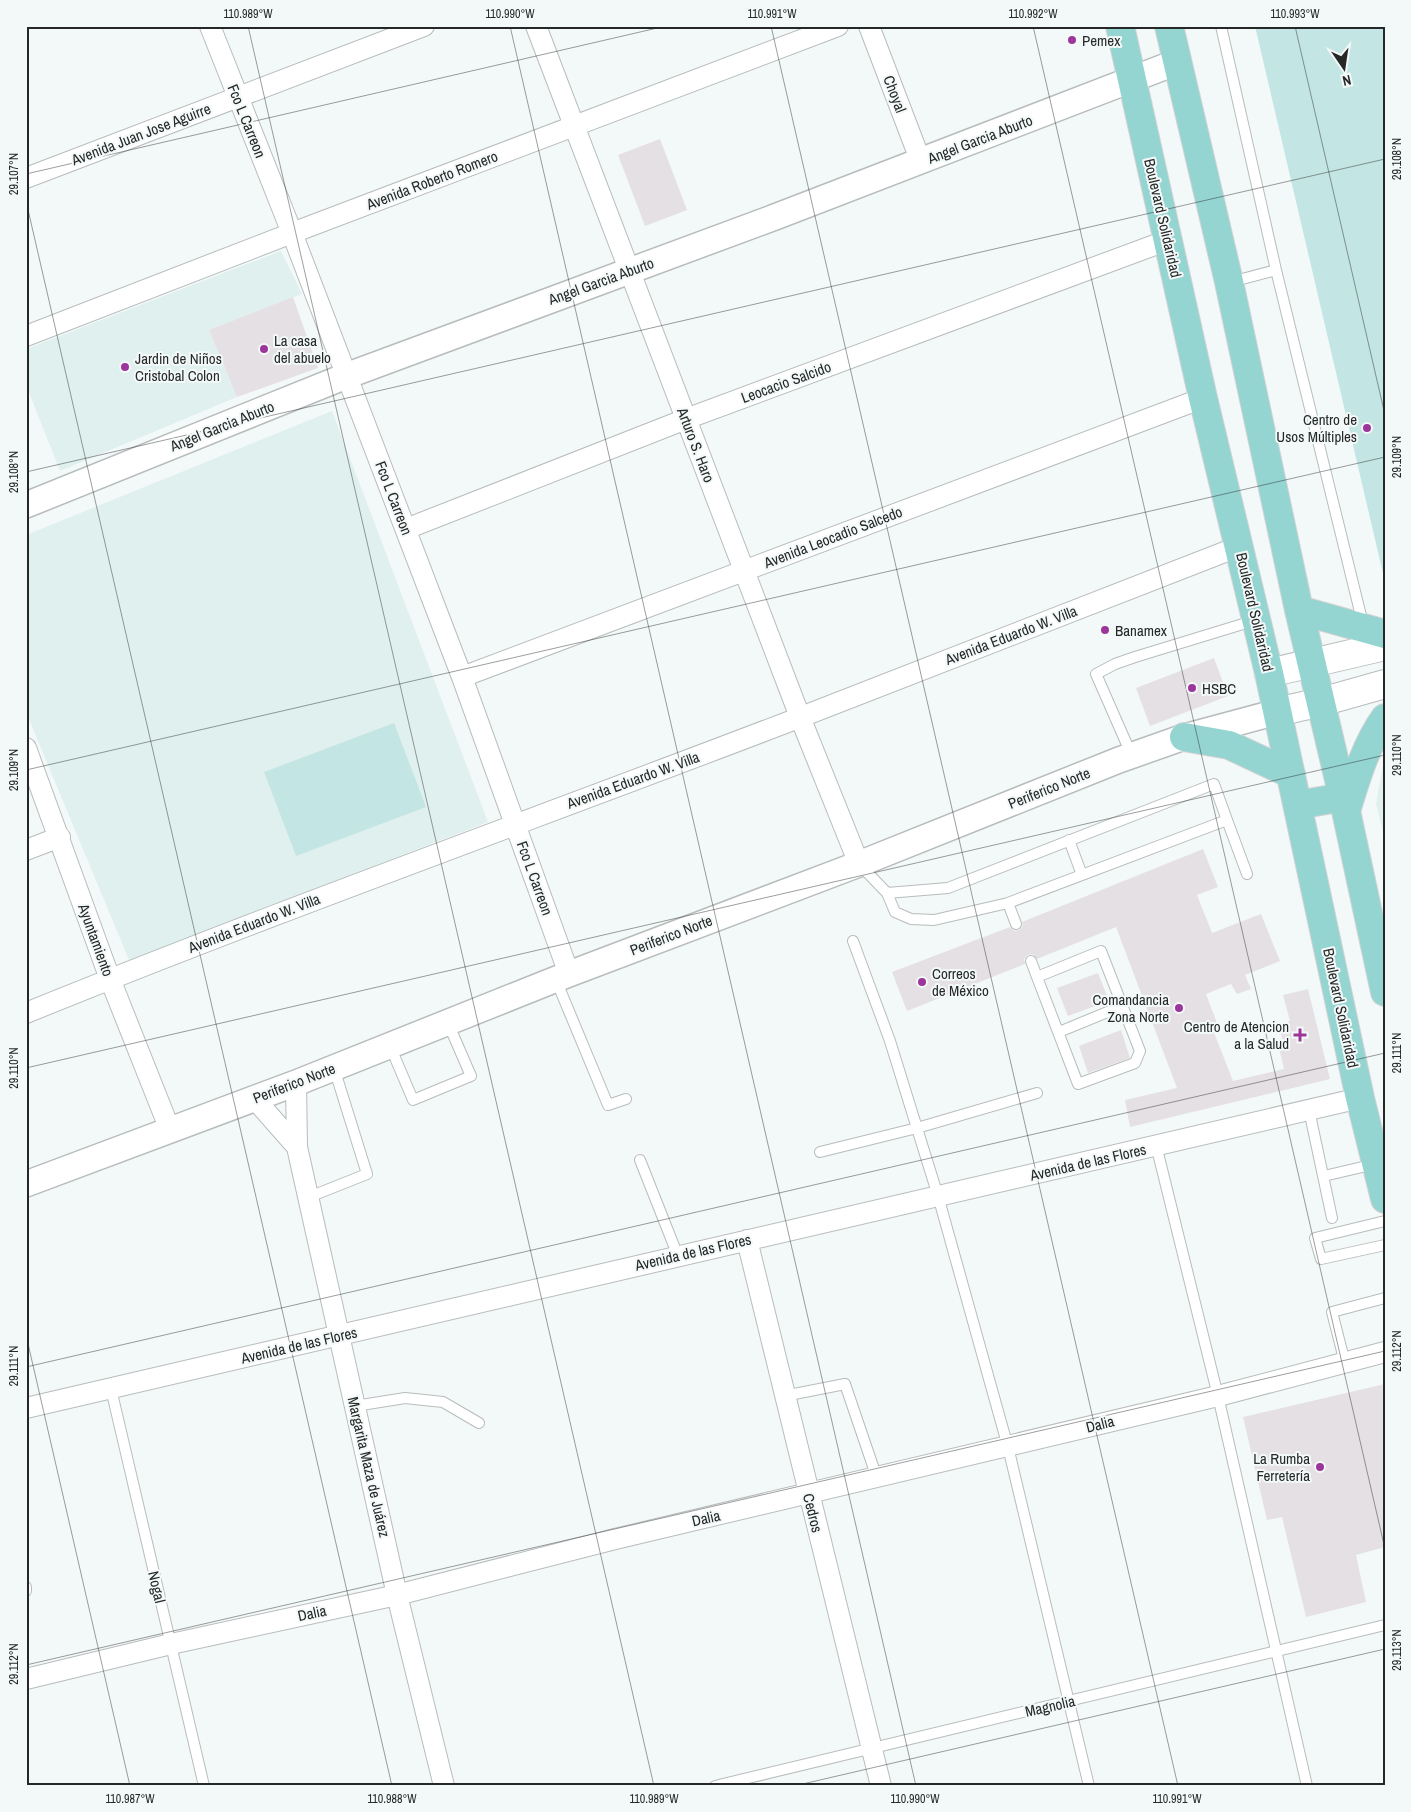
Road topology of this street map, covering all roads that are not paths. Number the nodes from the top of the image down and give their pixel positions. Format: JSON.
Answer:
{"nodes":[{"id":1,"x":210,"y":26,"type":"edge"},
{"id":2,"x":424,"y":26,"type":"edge"},
{"id":3,"x":536,"y":26,"type":"edge"},
{"id":4,"x":838,"y":26,"type":"edge"},
{"id":5,"x":869,"y":26,"type":"edge"},
{"id":6,"x":1120,"y":26,"type":"edge"},
{"id":7,"x":1169,"y":26,"type":"edge"},
{"id":8,"x":1221,"y":26,"type":"edge"},
{"id":9,"x":1177,"y":62,"type":"junction"},
{"id":10,"x":1131,"y":79,"type":"junction"},
{"id":11,"x":238,"y":97,"type":"junction"},
{"id":12,"x":574,"y":127,"type":"junction"},
{"id":13,"x":921,"y":162,"type":"junction"},
{"id":14,"x":26,"y":178,"type":"edge"},
{"id":15,"x":292,"y":233,"type":"junction"},
{"id":16,"x":1168,"y":240,"type":"junction"},
{"id":17,"x":629,"y":270,"type":"junction"},
{"id":18,"x":1276,"y":270,"type":"junction"},
{"id":19,"x":1229,"y":282,"type":"junction"},
{"id":20,"x":26,"y":336,"type":"edge"},
{"id":21,"x":346,"y":376,"type":"junction"},
{"id":22,"x":1203,"y":398,"type":"junction"},
{"id":23,"x":686,"y":419,"type":"junction"},
{"id":24,"x":26,"y":505,"type":"edge"},
{"id":25,"x":406,"y":529,"type":"junction"},
{"id":26,"x":1240,"y":546,"type":"junction"},
{"id":27,"x":744,"y":571,"type":"junction"},
{"id":28,"x":1299,"y":610,"type":"junction"},
{"id":29,"x":1257,"y":620,"type":"junction"},
{"id":30,"x":1378,"y":637,"type":"edge"},
{"id":31,"x":1312,"y":663,"type":"junction"},
{"id":32,"x":1269,"y":672,"type":"junction"},
{"id":33,"x":462,"y":677,"type":"junction"},
{"id":34,"x":1385,"y":684,"type":"edge"},
{"id":35,"x":1321,"y":702,"type":"junction"},
{"id":36,"x":1277,"y":712,"type":"junction"},
{"id":37,"x":800,"y":717,"type":"junction"},
{"id":38,"x":1385,"y":718,"type":"edge"},
{"id":39,"x":1184,"y":737,"type":"junction"},
{"id":40,"x":26,"y":748,"type":"edge"},
{"id":41,"x":1132,"y":756,"type":"junction"},
{"id":42,"x":1291,"y":774,"type":"junction"},
{"id":43,"x":1298,"y":805,"type":"junction"},
{"id":44,"x":1344,"y":805,"type":"junction"},
{"id":45,"x":1227,"y":820,"type":"junction"},
{"id":46,"x":516,"y":824,"type":"junction"},
{"id":47,"x":60,"y":837,"type":"junction"},
{"id":48,"x":1069,"y":840,"type":"junction"},
{"id":49,"x":26,"y":850,"type":"edge"},
{"id":50,"x":859,"y":864,"type":"junction"},
{"id":51,"x":1247,"y":874,"type":"dead end"},
{"id":52,"x":1082,"y":875,"type":"junction"},
{"id":53,"x":887,"y":893,"type":"junction"},
{"id":54,"x":1008,"y":903,"type":"junction"},
{"id":55,"x":1016,"y":924,"type":"dead end"},
{"id":56,"x":853,"y":941,"type":"dead end"},
{"id":57,"x":1031,"y":961,"type":"dead end"},
{"id":58,"x":562,"y":976,"type":"junction"},
{"id":59,"x":1037,"y":977,"type":"junction"},
{"id":60,"x":110,"y":979,"type":"junction"},
{"id":61,"x":1384,"y":986,"type":"edge"},
{"id":62,"x":1122,"y":1006,"type":"junction"},
{"id":63,"x":26,"y":1013,"type":"edge"},
{"id":64,"x":448,"y":1022,"type":"junction"},
{"id":65,"x":1058,"y":1032,"type":"junction"},
{"id":66,"x":390,"y":1045,"type":"junction"},
{"id":67,"x":334,"y":1068,"type":"junction"},
{"id":68,"x":296,"y":1083,"type":"junction"},
{"id":69,"x":1036,"y":1093,"type":"dead end"},
{"id":70,"x":254,"y":1098,"type":"junction"},
{"id":71,"x":1360,"y":1098,"type":"junction"},
{"id":72,"x":626,"y":1099,"type":"dead end"},
{"id":73,"x":1309,"y":1110,"type":"junction"},
{"id":74,"x":917,"y":1128,"type":"junction"},
{"id":75,"x":170,"y":1130,"type":"junction"},
{"id":76,"x":1156,"y":1145,"type":"junction"},
{"id":77,"x":297,"y":1147,"type":"junction"},
{"id":78,"x":820,"y":1152,"type":"dead end"},
{"id":79,"x":640,"y":1160,"type":"dead end"},
{"id":80,"x":1376,"y":1164,"type":"junction"},
{"id":81,"x":1324,"y":1176,"type":"junction"},
{"id":82,"x":26,"y":1184,"type":"edge"},
{"id":83,"x":938,"y":1196,"type":"junction"},
{"id":84,"x":309,"y":1197,"type":"junction"},
{"id":85,"x":1385,"y":1199,"type":"edge"},
{"id":86,"x":1332,"y":1218,"type":"dead end"},
{"id":87,"x":1385,"y":1221,"type":"edge"},
{"id":88,"x":747,"y":1240,"type":"junction"},
{"id":89,"x":1385,"y":1245,"type":"edge"},
{"id":90,"x":678,"y":1256,"type":"junction"},
{"id":91,"x":1385,"y":1298,"type":"edge"},
{"id":92,"x":340,"y":1336,"type":"junction"},
{"id":93,"x":1385,"y":1352,"type":"edge"},
{"id":94,"x":1345,"y":1363,"type":"junction"},
{"id":95,"x":111,"y":1389,"type":"junction"},
{"id":96,"x":784,"y":1396,"type":"junction"},
{"id":97,"x":1218,"y":1396,"type":"junction"},
{"id":98,"x":355,"y":1406,"type":"junction"},
{"id":99,"x":26,"y":1408,"type":"edge"},
{"id":100,"x":479,"y":1424,"type":"dead end"},
{"id":101,"x":1008,"y":1447,"type":"junction"},
{"id":102,"x":877,"y":1478,"type":"junction"},
{"id":103,"x":808,"y":1494,"type":"junction"},
{"id":104,"x":397,"y":1595,"type":"junction"},
{"id":105,"x":1385,"y":1625,"type":"edge"},
{"id":106,"x":171,"y":1644,"type":"junction"},
{"id":107,"x":1275,"y":1652,"type":"junction"},
{"id":108,"x":26,"y":1679,"type":"edge"},
{"id":109,"x":1070,"y":1701,"type":"junction"},
{"id":110,"x":872,"y":1748,"type":"junction"},
{"id":111,"x":204,"y":1786,"type":"edge"},
{"id":112,"x":444,"y":1786,"type":"edge"},
{"id":113,"x":715,"y":1786,"type":"edge"},
{"id":114,"x":881,"y":1786,"type":"edge"},
{"id":115,"x":1089,"y":1786,"type":"edge"},
{"id":116,"x":1307,"y":1786,"type":"edge"}],
"edges":[{"from":1,"to":11,"type":"street","name":"Fco L Carreon"},
{"from":2,"to":11,"type":"street","name":"Avenida Juan Jose Aguirre"},
{"from":3,"to":12,"type":"street","name":"Arturo S. Haro"},
{"from":4,"to":12,"type":"street","name":"Avenida Roberto Romero"},
{"from":5,"to":13,"type":"street","name":"Choyal"},
{"from":6,"to":10,"type":"main road","name":"Boulevard Solidaridad"},
{"from":7,"to":9,"type":"main road"},
{"from":8,"to":18,"type":"lane"},
{"from":9,"to":10,"type":"street","name":"Angel Garcia Aburto"},
{"from":9,"to":19,"type":"main road"},
{"from":10,"to":13,"type":"street","name":"Angel Garcia Aburto"},
{"from":10,"to":16,"type":"main road","name":"Boulevard Solidaridad"},
{"from":11,"to":14,"type":"street","name":"Avenida Juan Jose Aguirre"},
{"from":11,"to":15,"type":"street","name":"Fco L Carreon"},
{"from":12,"to":15,"type":"street","name":"Avenida Roberto Romero"},
{"from":12,"to":17,"type":"street","name":"Arturo S. Haro"},
{"from":13,"to":17,"type":"street","name":"Angel Garcia Aburto"},
{"from":15,"to":20,"type":"street","name":"Avenida Roberto Romero"},
{"from":15,"to":21,"type":"street","name":"Fco L Carreon"},
{"from":16,"to":22,"type":"main road","name":"Boulevard Solidaridad"},
{"from":16,"to":23,"type":"street","name":"Leocacio Salcido"},
{"from":17,"to":21,"type":"street","name":"Angel Garcia Aburto"},
{"from":17,"to":23,"type":"street","name":"Arturo S. Haro"},
{"from":18,"to":19,"type":"lane"},
{"from":18,"to":30,"type":"lane"},
{"from":19,"to":28,"type":"main road"},
{"from":21,"to":24,"type":"street","name":"Angel Garcia Aburto"},
{"from":21,"to":25,"type":"street","name":"Fco L Carreon"},
{"from":22,"to":26,"type":"main road","name":"Boulevard Solidaridad"},
{"from":22,"to":27,"type":"street","name":"Avenida Leocadio Salcedo"},
{"from":23,"to":25,"type":"street","name":"Leocacio Salcido"},
{"from":23,"to":27,"type":"street","name":"Arturo S. Haro"},
{"from":25,"to":33,"type":"street","name":"Fco L Carreon"},
{"from":26,"to":29,"type":"main road","name":"Boulevard Solidaridad"},
{"from":26,"to":37,"type":"street","name":"Avenida Eduardo W. Villa"},
{"from":27,"to":33,"type":"street","name":"Avenida Leocadio Salcedo"},
{"from":27,"to":37,"type":"street","name":"Arturo S. Haro"},
{"from":28,"to":30,"type":"main road"},
{"from":28,"to":31,"type":"main road"},
{"from":29,"to":32,"type":"main road","name":"Boulevard Solidaridad"},
{"from":29,"to":41,"type":"lane"},
{"from":30,"to":31,"type":"main road"},
{"from":31,"to":32,"type":"main road"},
{"from":31,"to":35,"type":"main road"},
{"from":32,"to":36,"type":"main road","name":"Boulevard Solidaridad"},
{"from":33,"to":46,"type":"street","name":"Fco L Carreon"},
{"from":34,"to":35,"type":"main road","name":"Periferico Norte"},
{"from":35,"to":36,"type":"main road","name":"Periferico Norte"},
{"from":35,"to":44,"type":"main road"},
{"from":36,"to":39,"type":"street","name":"Periferico Norte"},
{"from":36,"to":42,"type":"main road","name":"Boulevard Solidaridad"},
{"from":37,"to":46,"type":"street","name":"Avenida Eduardo W. Villa"},
{"from":37,"to":50,"type":"street","name":"Arturo S. Haro"},
{"from":38,"to":44,"type":"main road"},
{"from":39,"to":41,"type":"street","name":"Periferico Norte"},
{"from":39,"to":42,"type":"main road"},
{"from":40,"to":47,"type":"street","name":"Ayuntamiento"},
{"from":41,"to":50,"type":"street","name":"Periferico Norte"},
{"from":42,"to":43,"type":"main road","name":"Boulevard Solidaridad"},
{"from":43,"to":44,"type":"main road"},
{"from":43,"to":71,"type":"main road","name":"Boulevard Solidaridad"},
{"from":44,"to":61,"type":"main road"},
{"from":45,"to":48,"type":"lane"},
{"from":45,"to":51,"type":"lane"},
{"from":45,"to":52,"type":"lane"},
{"from":46,"to":58,"type":"street","name":"Fco L Carreon"},
{"from":46,"to":60,"type":"street","name":"Avenida Eduardo W. Villa"},
{"from":47,"to":49,"type":"street"},
{"from":47,"to":60,"type":"street","name":"Ayuntamiento"},
{"from":48,"to":52,"type":"lane"},
{"from":48,"to":53,"type":"lane"},
{"from":50,"to":53,"type":"lane"},
{"from":50,"to":58,"type":"street","name":"Periferico Norte"},
{"from":52,"to":54,"type":"lane"},
{"from":53,"to":54,"type":"lane"},
{"from":54,"to":55,"type":"lane"},
{"from":56,"to":74,"type":"lane"},
{"from":57,"to":59,"type":"lane"},
{"from":58,"to":64,"type":"street","name":"Periferico Norte"},
{"from":58,"to":72,"type":"lane"},
{"from":59,"to":62,"type":"lane"},
{"from":59,"to":65,"type":"lane"},
{"from":60,"to":63,"type":"street","name":"Avenida Eduardo W. Villa"},
{"from":60,"to":75,"type":"street","name":"Ayuntamiento"},
{"from":62,"to":65,"type":"lane"},
{"from":62,"to":65,"type":"lane"},
{"from":64,"to":66,"type":"street","name":"Periferico Norte"},
{"from":64,"to":66,"type":"lane"},
{"from":66,"to":67,"type":"street","name":"Periferico Norte"},
{"from":67,"to":68,"type":"street","name":"Periferico Norte"},
{"from":67,"to":84,"type":"lane"},
{"from":68,"to":70,"type":"street","name":"Periferico Norte"},
{"from":68,"to":77,"type":"street","name":"Margarita Maza de Juárez"},
{"from":69,"to":74,"type":"lane"},
{"from":70,"to":75,"type":"street","name":"Periferico Norte"},
{"from":70,"to":77,"type":"street","name":"Margarita Maza de Juárez"},
{"from":71,"to":73,"type":"street","name":"Avenida de las Flores"},
{"from":71,"to":80,"type":"main road","name":"Boulevard Solidaridad"},
{"from":73,"to":76,"type":"street","name":"Avenida de las Flores"},
{"from":73,"to":81,"type":"lane"},
{"from":74,"to":78,"type":"lane"},
{"from":74,"to":83,"type":"lane"},
{"from":75,"to":82,"type":"street","name":"Periferico Norte"},
{"from":76,"to":83,"type":"street","name":"Avenida de las Flores"},
{"from":76,"to":97,"type":"lane"},
{"from":77,"to":84,"type":"street","name":"Margarita Maza de Juárez"},
{"from":79,"to":90,"type":"lane"},
{"from":80,"to":81,"type":"lane"},
{"from":80,"to":85,"type":"main road","name":"Boulevard Solidaridad"},
{"from":81,"to":86,"type":"lane"},
{"from":83,"to":88,"type":"street","name":"Avenida de las Flores"},
{"from":83,"to":101,"type":"lane"},
{"from":84,"to":92,"type":"street","name":"Margarita Maza de Juárez"},
{"from":87,"to":89,"type":"lane"},
{"from":88,"to":90,"type":"street","name":"Avenida de las Flores"},
{"from":88,"to":96,"type":"street","name":"Cedros"},
{"from":90,"to":92,"type":"street","name":"Avenida de las Flores"},
{"from":91,"to":94,"type":"lane"},
{"from":92,"to":95,"type":"street","name":"Avenida de las Flores"},
{"from":92,"to":98,"type":"street","name":"Margarita Maza de Juárez"},
{"from":93,"to":94,"type":"street","name":"Dalia"},
{"from":94,"to":97,"type":"street","name":"Dalia"},
{"from":95,"to":99,"type":"street","name":"Avenida de las Flores"},
{"from":95,"to":106,"type":"lane","name":"Nogal"},
{"from":96,"to":102,"type":"lane"},
{"from":96,"to":103,"type":"street","name":"Cedros"},
{"from":97,"to":101,"type":"street","name":"Dalia"},
{"from":97,"to":107,"type":"lane"},
{"from":98,"to":100,"type":"lane"},
{"from":98,"to":104,"type":"street","name":"Margarita Maza de Juárez"},
{"from":101,"to":102,"type":"street","name":"Dalia"},
{"from":101,"to":109,"type":"lane"},
{"from":102,"to":103,"type":"street","name":"Dalia"},
{"from":103,"to":104,"type":"street","name":"Dalia"},
{"from":103,"to":110,"type":"street","name":"Cedros"},
{"from":104,"to":106,"type":"street","name":"Dalia"},
{"from":104,"to":112,"type":"street","name":"Margarita Maza de Juárez"},
{"from":105,"to":107,"type":"lane","name":"Magnolia"},
{"from":106,"to":108,"type":"street","name":"Dalia"},
{"from":106,"to":111,"type":"lane","name":"Nogal"},
{"from":107,"to":109,"type":"lane","name":"Magnolia"},
{"from":107,"to":116,"type":"lane"},
{"from":109,"to":110,"type":"lane","name":"Magnolia"},
{"from":109,"to":115,"type":"lane"},
{"from":110,"to":113,"type":"lane","name":"Magnolia"},
{"from":110,"to":114,"type":"street","name":"Cedros"}]}
